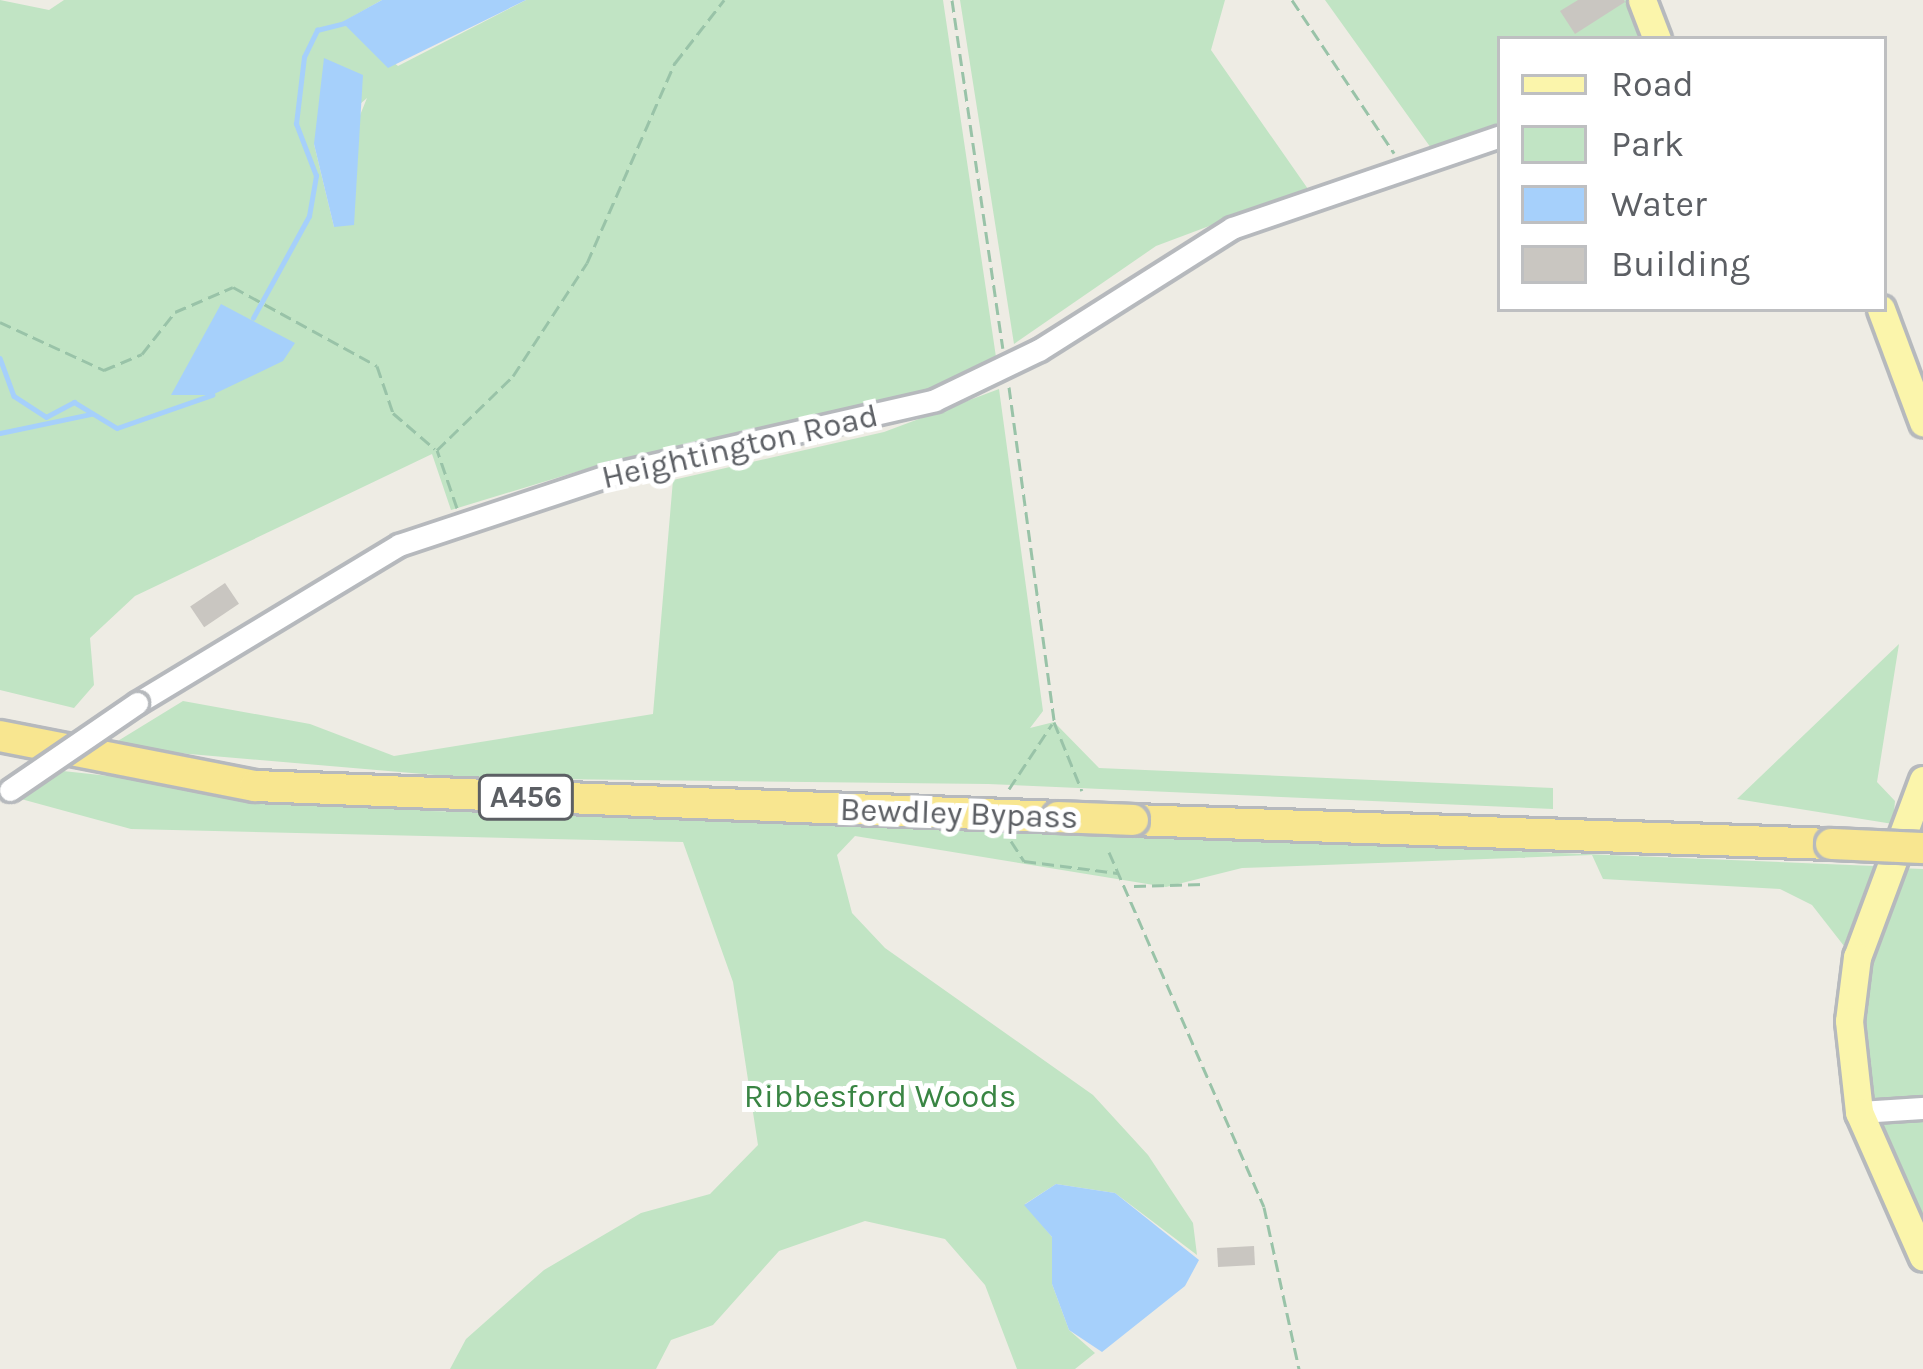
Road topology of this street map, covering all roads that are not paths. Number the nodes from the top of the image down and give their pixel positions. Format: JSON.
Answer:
{"nodes":[{"id":1,"x":1642,"y":0,"type":"edge"},
{"id":2,"x":1656,"y":36,"type":"edge"},
{"id":3,"x":1497,"y":137,"type":"edge"},
{"id":4,"x":1882,"y":312,"type":"edge"},
{"id":5,"x":1923,"y":422,"type":"edge"},
{"id":6,"x":0,"y":736,"type":"edge"},
{"id":7,"x":1923,"y":780,"type":"edge"},
{"id":8,"x":5,"y":794,"type":"edge"},
{"id":9,"x":1923,"y":848,"type":"edge"},
{"id":10,"x":1923,"y":1108,"type":"edge"},
{"id":11,"x":1859,"y":1112,"type":"junction"},
{"id":12,"x":1923,"y":1257,"type":"edge"}],
"edges":[{"from":1,"to":2,"type":"main road"},
{"from":3,"to":8,"type":"street","name":"Heightington Road","bridge":true},
{"from":4,"to":5,"type":"main road"},
{"from":6,"to":9,"type":"highway","name":"Bewdley Bypass","number":"A456","bridge":true},
{"from":7,"to":11,"type":"main road"},
{"from":10,"to":11,"type":"street"},
{"from":11,"to":12,"type":"main road"}]}
